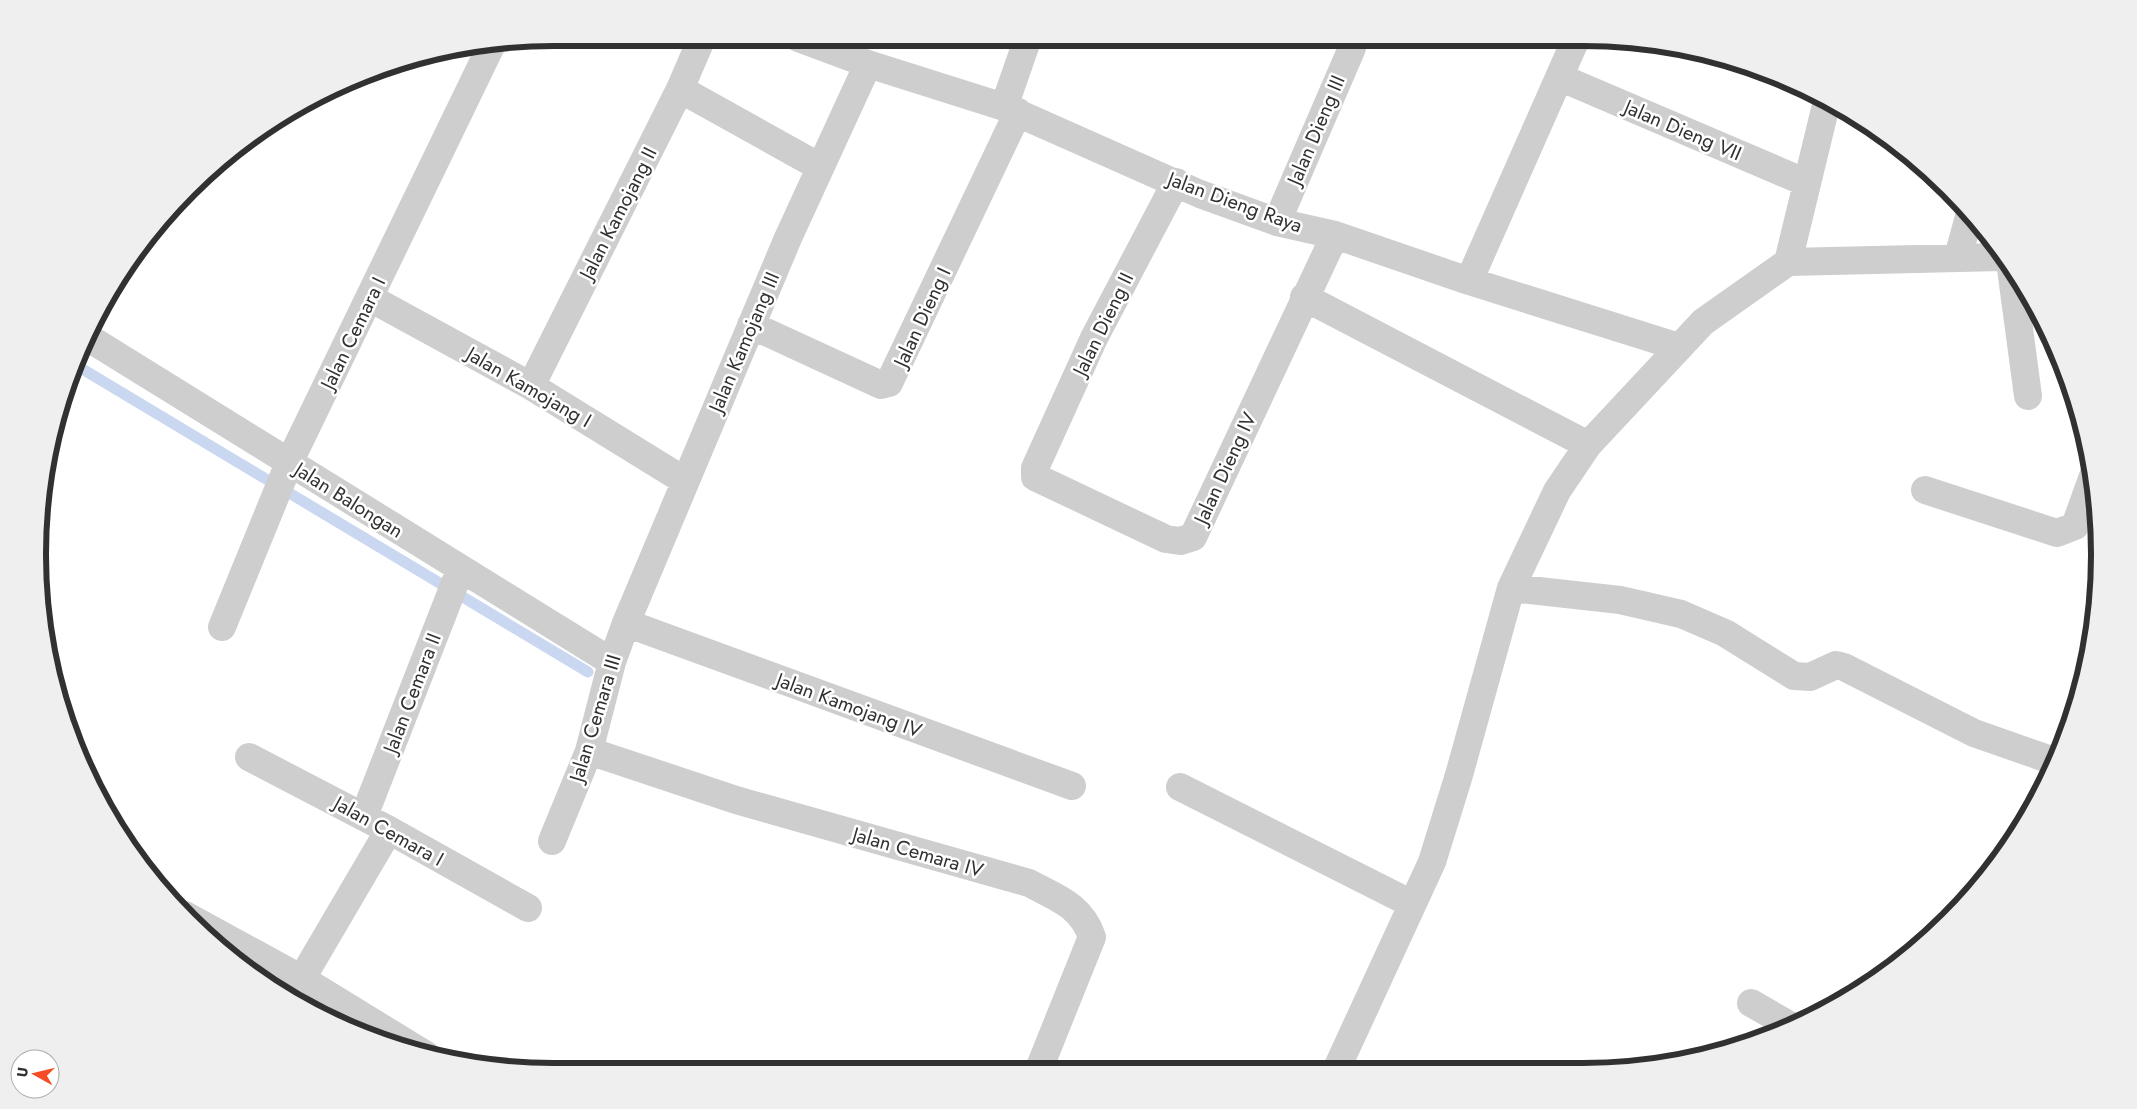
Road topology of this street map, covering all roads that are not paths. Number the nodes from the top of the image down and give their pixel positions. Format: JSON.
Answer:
{"nodes":[{"id":1,"x":699,"y":46,"type":"edge"},
{"id":2,"x":820,"y":46,"type":"edge"},
{"id":3,"x":1026,"y":46,"type":"edge"},
{"id":4,"x":1352,"y":46,"type":"edge"},
{"id":5,"x":1573,"y":46,"type":"edge"},
{"id":6,"x":489,"y":51,"type":"edge"},
{"id":7,"x":868,"y":64,"type":"junction"},
{"id":8,"x":1559,"y":77,"type":"junction"},
{"id":9,"x":680,"y":89,"type":"junction"},
{"id":10,"x":1825,"y":108,"type":"edge"},
{"id":11,"x":1011,"y":109,"type":"junction"},
{"id":12,"x":820,"y":167,"type":"junction"},
{"id":13,"x":1176,"y":182,"type":"junction"},
{"id":14,"x":1806,"y":183,"type":"junction"},
{"id":15,"x":1277,"y":222,"type":"junction"},
{"id":16,"x":1968,"y":222,"type":"edge"},
{"id":17,"x":1335,"y":235,"type":"junction"},
{"id":18,"x":1958,"y":257,"type":"junction"},
{"id":19,"x":1994,"y":257,"type":"edge"},
{"id":20,"x":1788,"y":262,"type":"junction"},
{"id":21,"x":1469,"y":282,"type":"junction"},
{"id":22,"x":2013,"y":285,"type":"edge"},
{"id":23,"x":1304,"y":297,"type":"junction"},
{"id":24,"x":370,"y":298,"type":"junction"},
{"id":25,"x":751,"y":325,"type":"junction"},
{"id":26,"x":94,"y":342,"type":"edge"},
{"id":27,"x":1679,"y":347,"type":"junction"},
{"id":28,"x":531,"y":386,"type":"junction"},
{"id":29,"x":2028,"y":396,"type":"dead end"},
{"id":30,"x":1588,"y":445,"type":"junction"},
{"id":31,"x":1035,"y":468,"type":"joint"},
{"id":32,"x":282,"y":479,"type":"junction"},
{"id":33,"x":686,"y":480,"type":"junction"},
{"id":34,"x":1925,"y":490,"type":"dead end"},
{"id":35,"x":2087,"y":494,"type":"edge"},
{"id":36,"x":455,"y":583,"type":"junction"},
{"id":37,"x":1511,"y":588,"type":"junction"},
{"id":38,"x":626,"y":623,"type":"junction"},
{"id":39,"x":222,"y":627,"type":"dead end"},
{"id":40,"x":612,"y":662,"type":"junction"},
{"id":41,"x":589,"y":751,"type":"junction"},
{"id":42,"x":248,"y":757,"type":"dead end"},
{"id":43,"x":2047,"y":759,"type":"edge"},
{"id":44,"x":1072,"y":786,"type":"dead end"},
{"id":45,"x":1180,"y":787,"type":"dead end"},
{"id":46,"x":364,"y":816,"type":"junction"},
{"id":47,"x":389,"y":830,"type":"junction"},
{"id":48,"x":552,"y":841,"type":"dead end"},
{"id":49,"x":1412,"y":904,"type":"junction"},
{"id":50,"x":528,"y":908,"type":"dead end"},
{"id":51,"x":220,"y":938,"type":"edge"},
{"id":52,"x":297,"y":988,"type":"edge"},
{"id":53,"x":1751,"y":1003,"type":"dead end"},
{"id":54,"x":1783,"y":1021,"type":"edge"},
{"id":55,"x":385,"y":1034,"type":"edge"},
{"id":56,"x":1041,"y":1063,"type":"edge"},
{"id":57,"x":1339,"y":1063,"type":"edge"}],
"edges":[{"from":1,"to":9,"type":"street","name":"Jalan Kamojang II"},
{"from":2,"to":7,"type":"street","name":"Jalan Dieng Raya"},
{"from":3,"to":11,"type":"street"},
{"from":4,"to":15,"type":"street","name":"Jalan Dieng III"},
{"from":5,"to":8,"type":"street"},
{"from":6,"to":24,"type":"street","name":"Jalan Cemara I"},
{"from":7,"to":11,"type":"street","name":"Jalan Dieng Raya"},
{"from":7,"to":12,"type":"street","name":"Jalan Kamojang III"},
{"from":8,"to":14,"type":"street","name":"Jalan Dieng VII"},
{"from":8,"to":21,"type":"street"},
{"from":9,"to":12,"type":"street"},
{"from":9,"to":28,"type":"street","name":"Jalan Kamojang II"},
{"from":10,"to":14,"type":"street"},
{"from":11,"to":13,"type":"street","name":"Jalan Dieng Raya"},
{"from":11,"to":25,"type":"street","name":"Jalan Dieng I"},
{"from":12,"to":25,"type":"street","name":"Jalan Kamojang III"},
{"from":13,"to":15,"type":"street","name":"Jalan Dieng Raya"},
{"from":13,"to":31,"type":"street","name":"Jalan Dieng II"},
{"from":14,"to":20,"type":"street"},
{"from":15,"to":17,"type":"street","name":"Jalan Dieng Raya"},
{"from":16,"to":18,"type":"street"},
{"from":17,"to":21,"type":"street","name":"Jalan Dieng Raya"},
{"from":17,"to":23,"type":"street","name":"Jalan Dieng IV"},
{"from":18,"to":19,"type":"street"},
{"from":18,"to":20,"type":"street"},
{"from":20,"to":27,"type":"street"},
{"from":21,"to":27,"type":"street","name":"Jalan Dieng Raya"},
{"from":22,"to":29,"type":"street"},
{"from":23,"to":30,"type":"street"},
{"from":23,"to":31,"type":"street","name":"Jalan Dieng IV"},
{"from":24,"to":28,"type":"street","name":"Jalan Kamojang I"},
{"from":24,"to":32,"type":"street","name":"Jalan Cemara I"},
{"from":25,"to":33,"type":"street","name":"Jalan Kamojang III"},
{"from":26,"to":32,"type":"street","name":"Jalan Balongan"},
{"from":27,"to":30,"type":"street"},
{"from":28,"to":33,"type":"street","name":"Jalan Kamojang I"},
{"from":30,"to":37,"type":"street"},
{"from":32,"to":36,"type":"street","name":"Jalan Balongan"},
{"from":32,"to":39,"type":"street","name":"Jalan Cemara I"},
{"from":33,"to":38,"type":"street","name":"Jalan Kamojang III"},
{"from":34,"to":35,"type":"street"},
{"from":36,"to":40,"type":"street","name":"Jalan Balongan"},
{"from":36,"to":46,"type":"street","name":"Jalan Cemara II"},
{"from":37,"to":43,"type":"street"},
{"from":37,"to":49,"type":"street"},
{"from":38,"to":40,"type":"street","name":"Jalan Cemara III"},
{"from":38,"to":44,"type":"street","name":"Jalan Kamojang IV"},
{"from":40,"to":41,"type":"street","name":"Jalan Cemara III"},
{"from":41,"to":48,"type":"street","name":"Jalan Cemara III"},
{"from":41,"to":56,"type":"street","name":"Jalan Cemara IV"},
{"from":42,"to":46,"type":"street","name":"Jalan Cemara I"},
{"from":45,"to":49,"type":"street"},
{"from":46,"to":47,"type":"street","name":"Jalan Cemara I"},
{"from":47,"to":50,"type":"street","name":"Jalan Cemara I"},
{"from":47,"to":52,"type":"street"},
{"from":49,"to":57,"type":"street"},
{"from":51,"to":52,"type":"street"},
{"from":52,"to":55,"type":"street"},
{"from":53,"to":54,"type":"street"}]}
